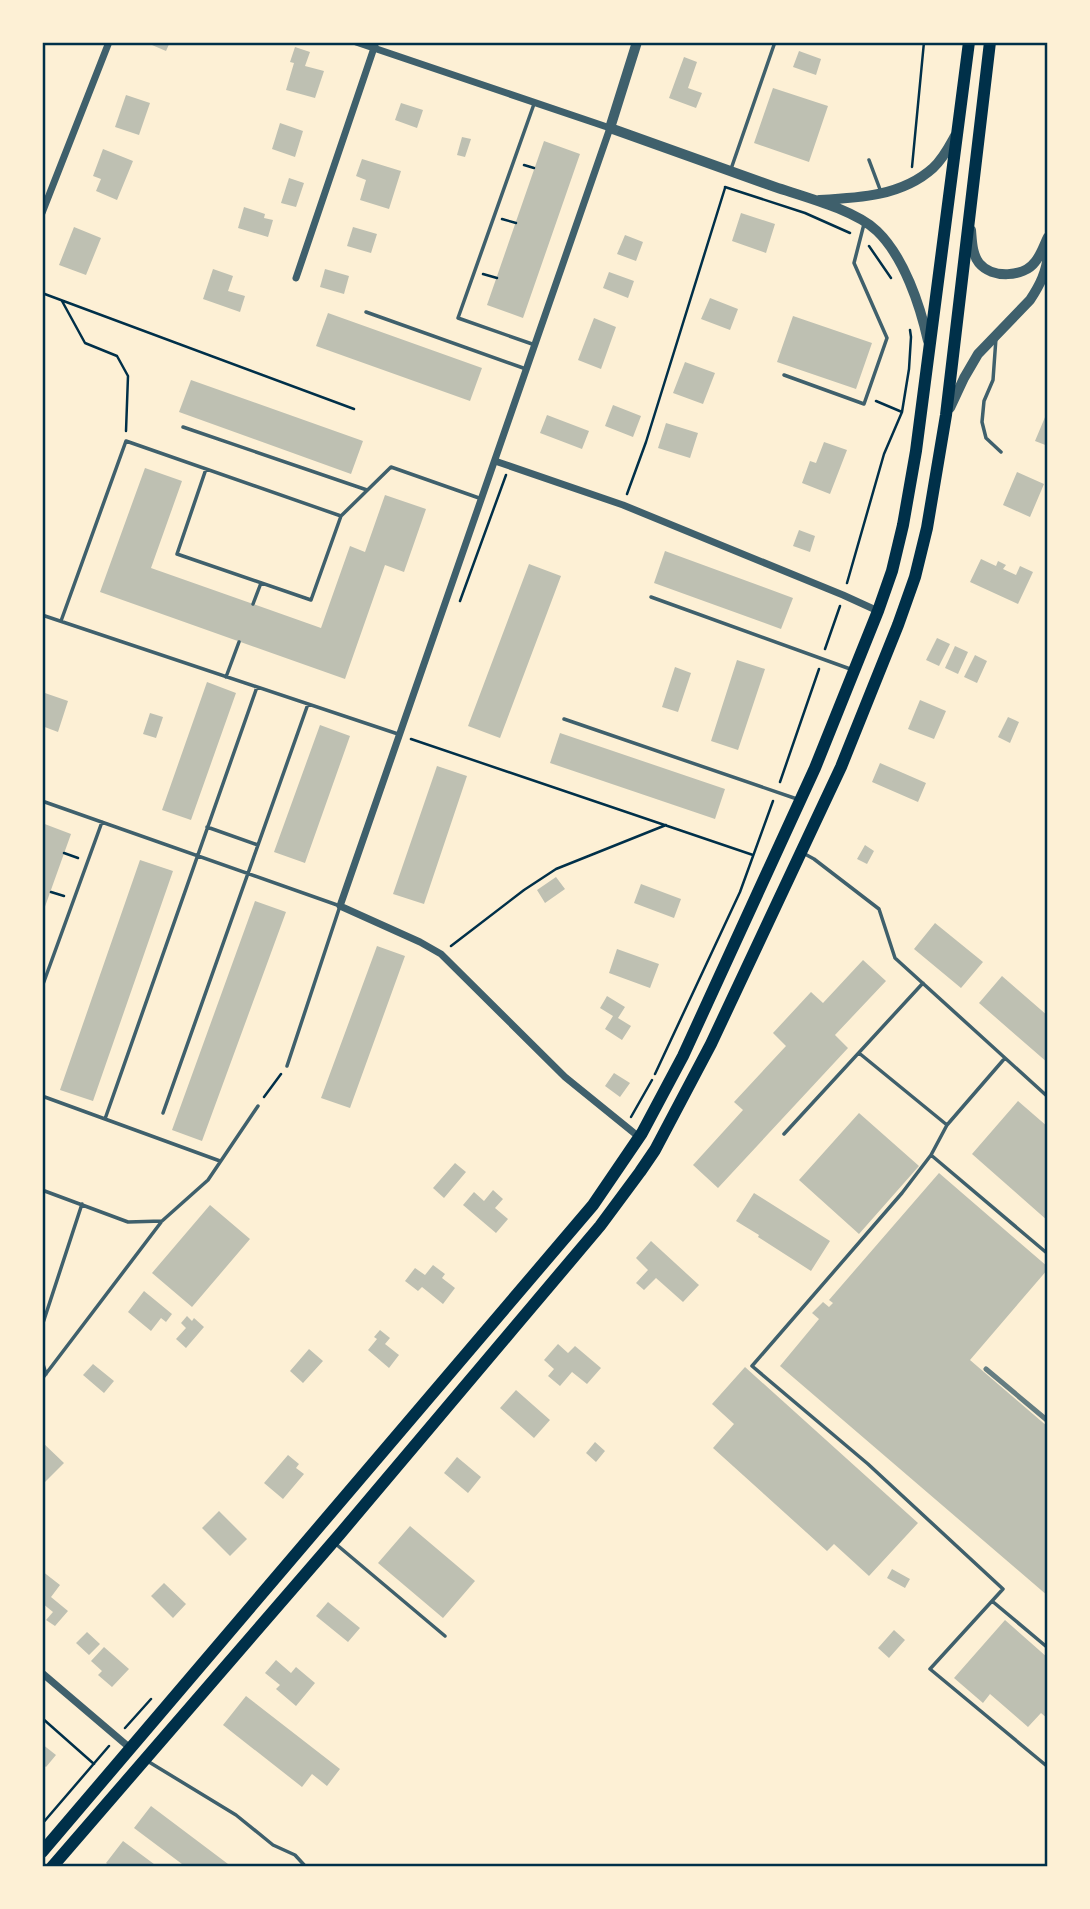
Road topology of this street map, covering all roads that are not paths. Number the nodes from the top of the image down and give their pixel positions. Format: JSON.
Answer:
{"nodes":[{"id":1,"x":109,"y":42,"type":"edge"},
{"id":2,"x":356,"y":42,"type":"edge"},
{"id":3,"x":637,"y":42,"type":"edge"},
{"id":4,"x":775,"y":42,"type":"edge"},
{"id":5,"x":969,"y":42,"type":"edge"},
{"id":6,"x":990,"y":42,"type":"edge"},
{"id":7,"x":375,"y":45,"type":"edge"},
{"id":8,"x":534,"y":102,"type":"junction"},
{"id":9,"x":610,"y":128,"type":"junction"},
{"id":10,"x":958,"y":130,"type":"junction"},
{"id":11,"x":869,"y":160,"type":"dead end"},
{"id":12,"x":730,"y":171,"type":"junction"},
{"id":13,"x":882,"y":194,"type":"junction"},
{"id":14,"x":815,"y":201,"type":"junction"},
{"id":15,"x":42,"y":214,"type":"edge"},
{"id":16,"x":968,"y":218,"type":"junction"},
{"id":17,"x":865,"y":222,"type":"junction"},
{"id":18,"x":1048,"y":237,"type":"edge"},
{"id":19,"x":1048,"y":253,"type":"edge"},
{"id":20,"x":296,"y":278,"type":"dead end"},
{"id":21,"x":366,"y":312,"type":"dead end"},
{"id":22,"x":996,"y":336,"type":"junction"},
{"id":23,"x":535,"y":345,"type":"junction"},
{"id":24,"x":930,"y":347,"type":"junction"},
{"id":25,"x":526,"y":369,"type":"junction"},
{"id":26,"x":784,"y":375,"type":"dead end"},
{"id":27,"x":946,"y":415,"type":"junction"},
{"id":28,"x":183,"y":427,"type":"dead end"},
{"id":29,"x":1001,"y":452,"type":"dead end"},
{"id":30,"x":495,"y":461,"type":"junction"},
{"id":31,"x":206,"y":469,"type":"junction"},
{"id":32,"x":367,"y":490,"type":"junction"},
{"id":33,"x":481,"y":499,"type":"junction"},
{"id":34,"x":341,"y":516,"type":"junction"},
{"id":35,"x":261,"y":583,"type":"junction"},
{"id":36,"x":651,"y":597,"type":"dead end"},
{"id":37,"x":253,"y":604,"type":"dead end"},
{"id":38,"x":878,"y":611,"type":"junction"},
{"id":39,"x":42,"y":615,"type":"edge"},
{"id":40,"x":61,"y":621,"type":"junction"},
{"id":41,"x":239,"y":642,"type":"dead end"},
{"id":42,"x":854,"y":671,"type":"junction"},
{"id":43,"x":226,"y":677,"type":"junction"},
{"id":44,"x":257,"y":687,"type":"junction"},
{"id":45,"x":308,"y":704,"type":"junction"},
{"id":46,"x":564,"y":719,"type":"dead end"},
{"id":47,"x":398,"y":734,"type":"junction"},
{"id":48,"x":800,"y":800,"type":"junction"},
{"id":49,"x":42,"y":801,"type":"edge"},
{"id":50,"x":102,"y":822,"type":"junction"},
{"id":51,"x":207,"y":827,"type":"junction"},
{"id":52,"x":258,"y":845,"type":"junction"},
{"id":53,"x":801,"y":852,"type":"junction"},
{"id":54,"x":196,"y":856,"type":"junction"},
{"id":55,"x":248,"y":874,"type":"junction"},
{"id":56,"x":340,"y":906,"type":"junction"},
{"id":57,"x":923,"y":983,"type":"junction"},
{"id":58,"x":42,"y":987,"type":"edge"},
{"id":59,"x":859,"y":1053,"type":"junction"},
{"id":60,"x":1005,"y":1058,"type":"junction"},
{"id":61,"x":286,"y":1066,"type":"road end"},
{"id":62,"x":1039,"y":1089,"type":"junction"},
{"id":63,"x":1048,"y":1091,"type":"edge"},
{"id":64,"x":42,"y":1096,"type":"edge"},
{"id":65,"x":1048,"y":1097,"type":"edge"},
{"id":66,"x":258,"y":1106,"type":"road end"},
{"id":67,"x":163,"y":1113,"type":"dead end"},
{"id":68,"x":105,"y":1119,"type":"junction"},
{"id":69,"x":947,"y":1125,"type":"junction"},
{"id":70,"x":784,"y":1134,"type":"dead end"},
{"id":71,"x":639,"y":1138,"type":"junction"},
{"id":72,"x":931,"y":1155,"type":"junction"},
{"id":73,"x":220,"y":1161,"type":"junction"},
{"id":74,"x":42,"y":1190,"type":"edge"},
{"id":75,"x":82,"y":1204,"type":"junction"},
{"id":76,"x":162,"y":1221,"type":"junction"},
{"id":77,"x":1048,"y":1254,"type":"edge"},
{"id":78,"x":42,"y":1326,"type":"edge"},
{"id":79,"x":42,"y":1361,"type":"edge"},
{"id":80,"x":46,"y":1374,"type":"junction"},
{"id":81,"x":42,"y":1379,"type":"edge"},
{"id":82,"x":333,"y":1542,"type":"junction"},
{"id":83,"x":992,"y":1601,"type":"junction"},
{"id":84,"x":444,"y":1636,"type":"dead end"},
{"id":85,"x":1048,"y":1648,"type":"edge"},
{"id":86,"x":42,"y":1673,"type":"edge"},
{"id":87,"x":130,"y":1748,"type":"junction"},
{"id":88,"x":144,"y":1759,"type":"junction"},
{"id":89,"x":1048,"y":1767,"type":"edge"},
{"id":90,"x":42,"y":1852,"type":"edge"},
{"id":91,"x":52,"y":1867,"type":"edge"},
{"id":92,"x":306,"y":1867,"type":"edge"}],
"edges":[{"from":1,"to":15,"type":"street"},
{"from":2,"to":7,"type":"street"},
{"from":3,"to":9,"type":"street"},
{"from":4,"to":12,"type":"lane"},
{"from":5,"to":10,"type":"main road"},
{"from":6,"to":16,"type":"main road"},
{"from":7,"to":8,"type":"street"},
{"from":7,"to":20,"type":"street"},
{"from":8,"to":9,"type":"street"},
{"from":8,"to":23,"type":"lane"},
{"from":9,"to":12,"type":"street"},
{"from":9,"to":23,"type":"street"},
{"from":10,"to":13,"type":"street"},
{"from":10,"to":24,"type":"main road"},
{"from":11,"to":13,"type":"lane"},
{"from":12,"to":14,"type":"street"},
{"from":13,"to":14,"type":"street"},
{"from":14,"to":17,"type":"street"},
{"from":16,"to":18,"type":"street"},
{"from":16,"to":27,"type":"main road"},
{"from":17,"to":24,"type":"street"},
{"from":17,"to":26,"type":"lane"},
{"from":19,"to":22,"type":"street"},
{"from":21,"to":25,"type":"lane"},
{"from":22,"to":27,"type":"street"},
{"from":22,"to":29,"type":"lane"},
{"from":23,"to":25,"type":"street"},
{"from":24,"to":38,"type":"main road"},
{"from":25,"to":30,"type":"street"},
{"from":27,"to":53,"type":"main road"},
{"from":28,"to":32,"type":"lane"},
{"from":30,"to":33,"type":"street"},
{"from":30,"to":38,"type":"street"},
{"from":31,"to":34,"type":"lane"},
{"from":31,"to":35,"type":"lane"},
{"from":31,"to":40,"type":"lane"},
{"from":32,"to":33,"type":"lane"},
{"from":32,"to":34,"type":"lane"},
{"from":33,"to":47,"type":"street"},
{"from":34,"to":35,"type":"lane"},
{"from":35,"to":37,"type":"lane"},
{"from":36,"to":42,"type":"lane"},
{"from":38,"to":42,"type":"main road"},
{"from":39,"to":40,"type":"lane"},
{"from":40,"to":43,"type":"lane"},
{"from":41,"to":43,"type":"lane"},
{"from":42,"to":48,"type":"main road"},
{"from":43,"to":44,"type":"lane"},
{"from":44,"to":45,"type":"lane"},
{"from":44,"to":51,"type":"lane"},
{"from":45,"to":47,"type":"lane"},
{"from":45,"to":52,"type":"lane"},
{"from":46,"to":48,"type":"lane"},
{"from":47,"to":56,"type":"street"},
{"from":48,"to":71,"type":"main road"},
{"from":49,"to":50,"type":"lane"},
{"from":50,"to":54,"type":"lane"},
{"from":50,"to":58,"type":"lane"},
{"from":51,"to":52,"type":"lane"},
{"from":51,"to":54,"type":"lane"},
{"from":52,"to":55,"type":"lane"},
{"from":53,"to":57,"type":"lane"},
{"from":53,"to":82,"type":"main road"},
{"from":54,"to":55,"type":"lane"},
{"from":54,"to":68,"type":"lane"},
{"from":55,"to":56,"type":"lane"},
{"from":55,"to":67,"type":"lane"},
{"from":56,"to":61,"type":"lane"},
{"from":56,"to":71,"type":"street"},
{"from":57,"to":59,"type":"lane"},
{"from":57,"to":60,"type":"lane"},
{"from":59,"to":69,"type":"lane"},
{"from":59,"to":70,"type":"lane"},
{"from":60,"to":62,"type":"lane"},
{"from":60,"to":69,"type":"lane"},
{"from":62,"to":63,"type":"lane"},
{"from":62,"to":65,"type":"lane"},
{"from":64,"to":68,"type":"lane"},
{"from":66,"to":73,"type":"lane"},
{"from":68,"to":73,"type":"lane"},
{"from":69,"to":72,"type":"lane"},
{"from":71,"to":87,"type":"main road"},
{"from":72,"to":77,"type":"lane"},
{"from":72,"to":83,"type":"lane"},
{"from":73,"to":76,"type":"lane"},
{"from":74,"to":75,"type":"lane"},
{"from":75,"to":76,"type":"lane"},
{"from":75,"to":78,"type":"lane"},
{"from":76,"to":80,"type":"lane"},
{"from":79,"to":80,"type":"lane"},
{"from":80,"to":81,"type":"lane"},
{"from":82,"to":84,"type":"lane"},
{"from":82,"to":88,"type":"main road"},
{"from":83,"to":85,"type":"lane"},
{"from":83,"to":89,"type":"lane"},
{"from":86,"to":87,"type":"street"},
{"from":87,"to":90,"type":"main road"},
{"from":88,"to":91,"type":"main road"},
{"from":88,"to":92,"type":"lane"}]}
